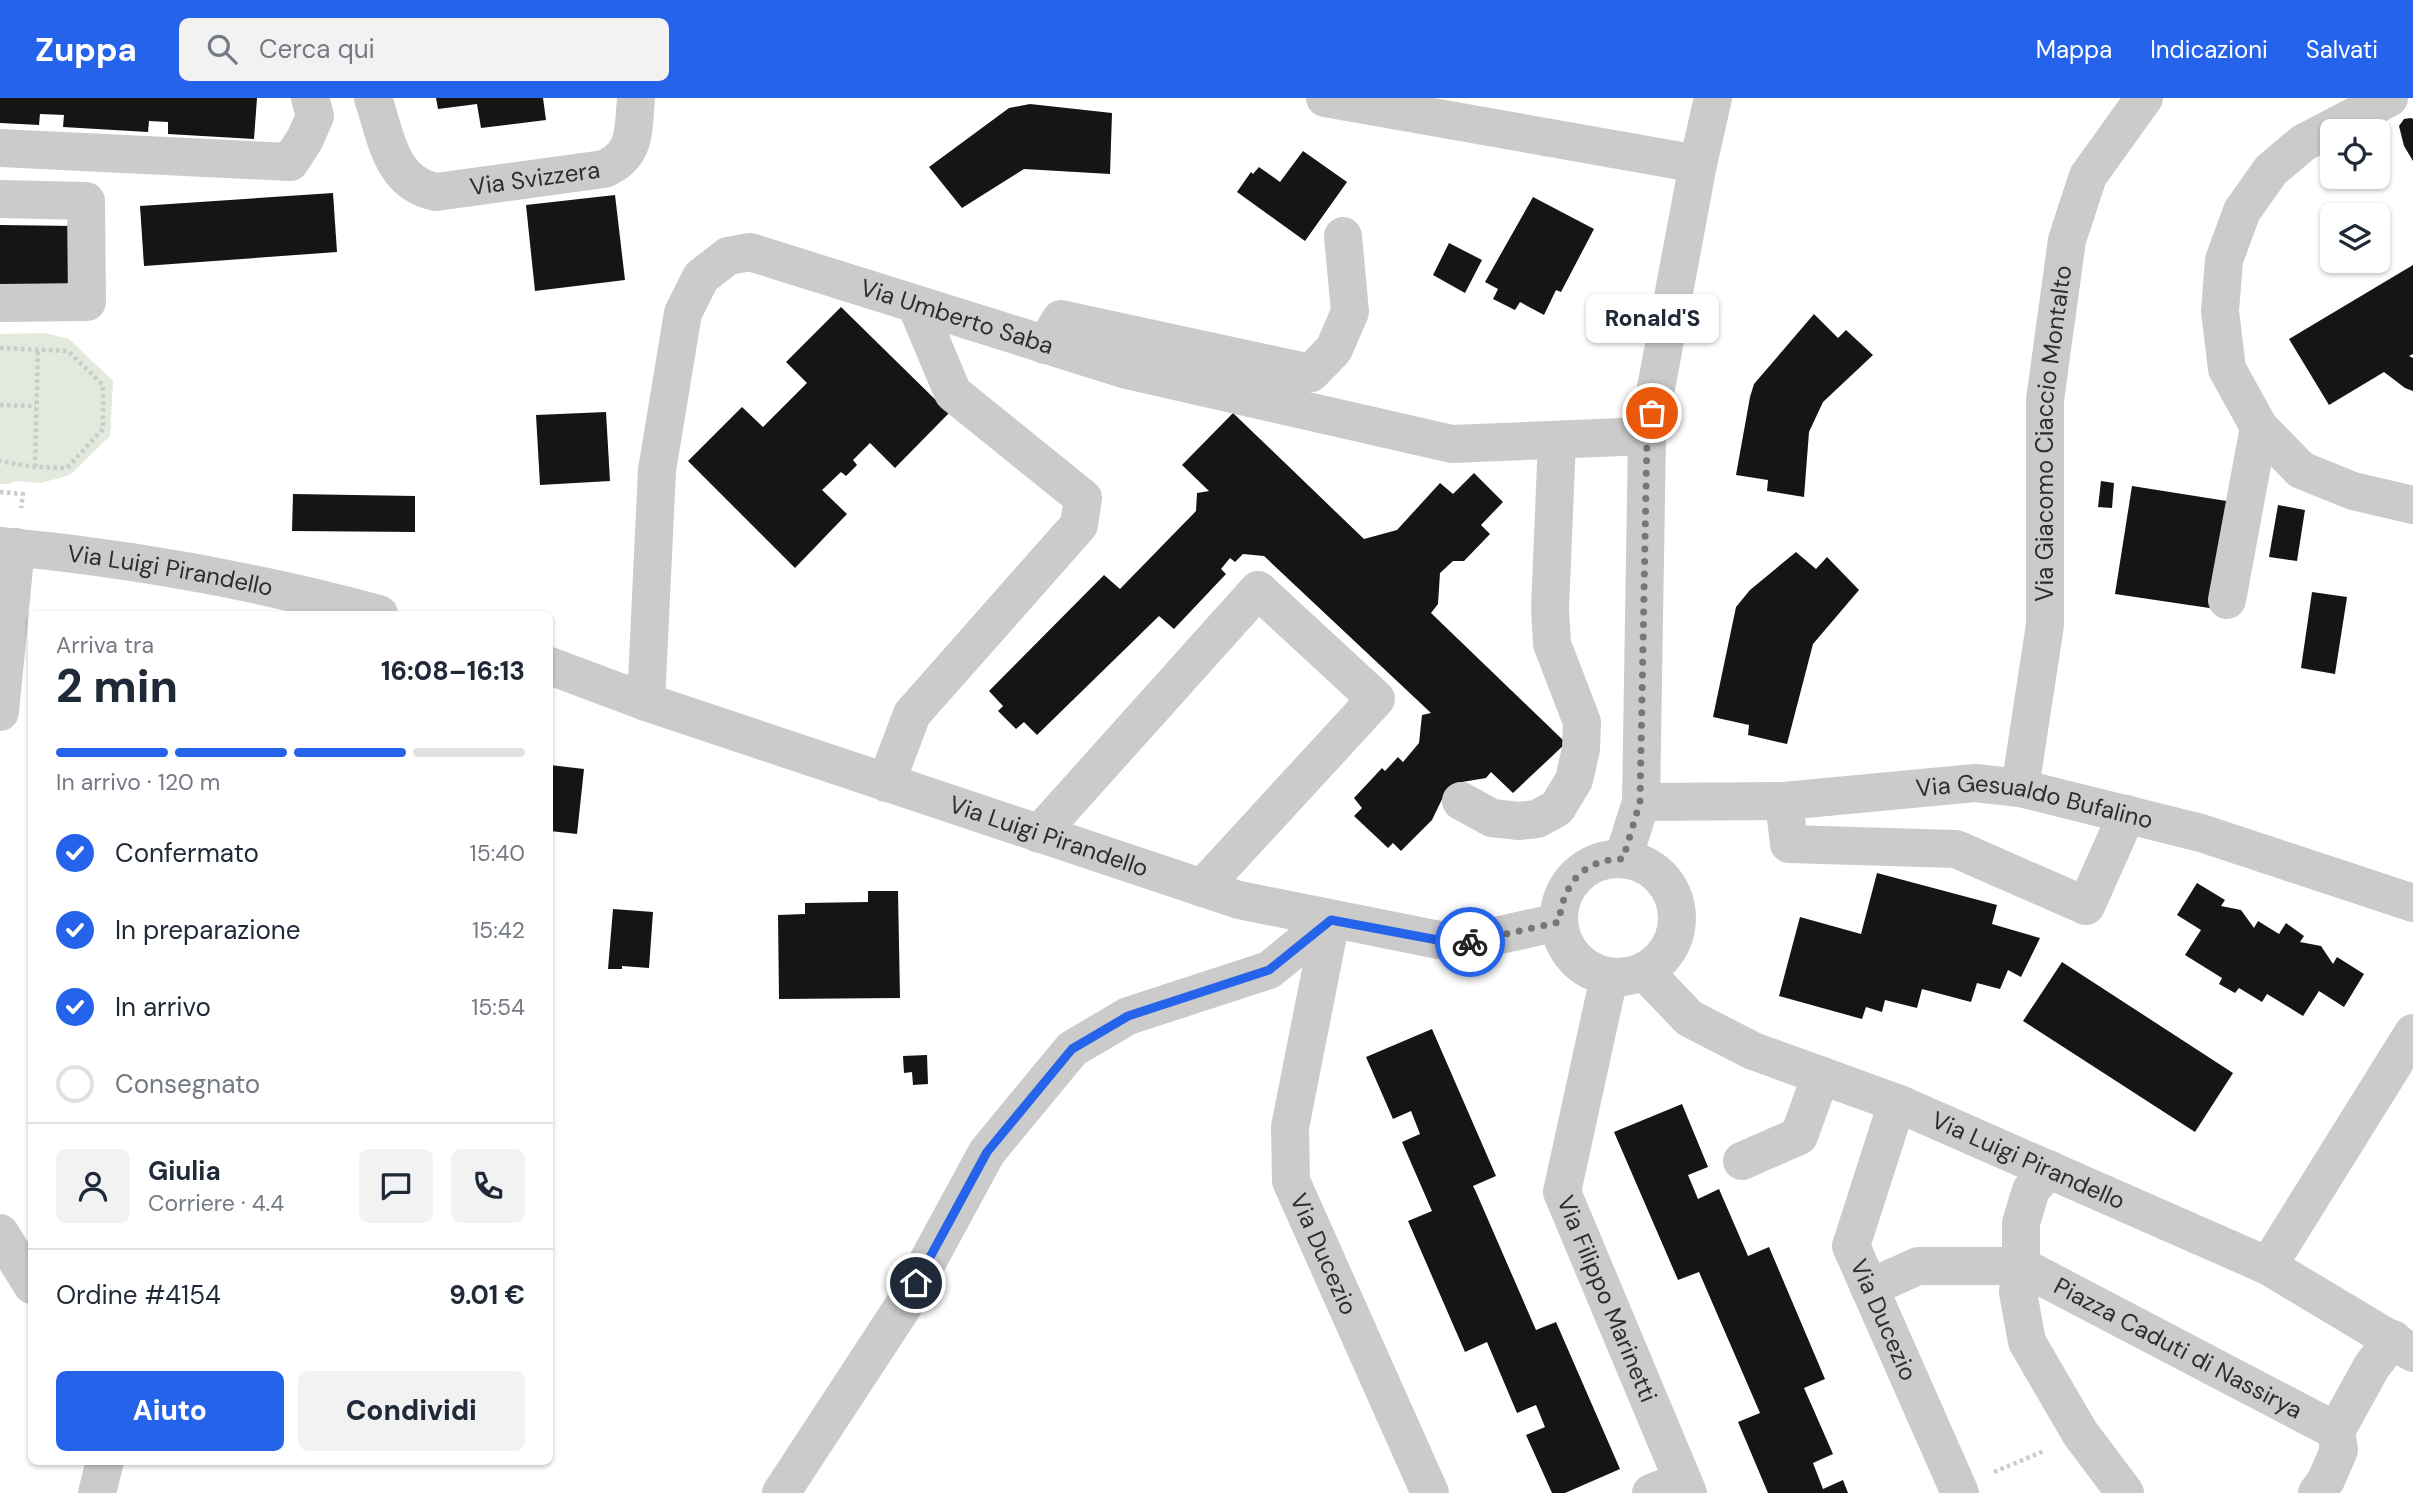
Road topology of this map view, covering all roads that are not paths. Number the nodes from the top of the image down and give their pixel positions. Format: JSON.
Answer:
{"nodes":[{"id":1,"x":310,"y":98,"type":"edge"},
{"id":2,"x":373,"y":98,"type":"edge"},
{"id":3,"x":636,"y":98,"type":"edge"},
{"id":4,"x":1325,"y":98,"type":"edge"},
{"id":5,"x":1713,"y":98,"type":"edge"},
{"id":6,"x":2144,"y":98,"type":"edge"},
{"id":7,"x":2389,"y":98,"type":"edge"},
{"id":8,"x":0,"y":148,"type":"edge"},
{"id":9,"x":1698,"y":164,"type":"junction"},
{"id":10,"x":0,"y":199,"type":"edge"},
{"id":11,"x":1343,"y":236,"type":"dead end"},
{"id":12,"x":0,"y":303,"type":"edge"},
{"id":13,"x":916,"y":304,"type":"junction"},
{"id":14,"x":1045,"y":345,"type":"junction"},
{"id":15,"x":2259,"y":427,"type":"junction"},
{"id":16,"x":1647,"y":436,"type":"junction"},
{"id":17,"x":1557,"y":440,"type":"junction"},
{"id":18,"x":2413,"y":505,"type":"edge"},
{"id":19,"x":8,"y":546,"type":"edge"},
{"id":20,"x":2227,"y":600,"type":"dead end"},
{"id":21,"x":368,"y":611,"type":"edge"},
{"id":22,"x":553,"y":667,"type":"edge"},
{"id":23,"x":646,"y":702,"type":"junction"},
{"id":24,"x":0,"y":712,"type":"edge"},
{"id":25,"x":886,"y":783,"type":"junction"},
{"id":26,"x":2020,"y":788,"type":"junction"},
{"id":27,"x":1461,"y":801,"type":"dead end"},
{"id":28,"x":1784,"y":801,"type":"junction"},
{"id":29,"x":1640,"y":802,"type":"junction"},
{"id":30,"x":2127,"y":814,"type":"junction"},
{"id":31,"x":1039,"y":834,"type":"junction"},
{"id":32,"x":1623,"y":859,"type":"junction"},
{"id":33,"x":1202,"y":888,"type":"junction"},
{"id":34,"x":2413,"y":903,"type":"edge"},
{"id":35,"x":1331,"y":920,"type":"junction"},
{"id":36,"x":1559,"y":922,"type":"junction"},
{"id":37,"x":1627,"y":974,"type":"junction"},
{"id":38,"x":2413,"y":1033,"type":"edge"},
{"id":39,"x":1821,"y":1075,"type":"junction"},
{"id":40,"x":1898,"y":1102,"type":"junction"},
{"id":41,"x":1742,"y":1161,"type":"dead end"},
{"id":42,"x":2049,"y":1169,"type":"junction"},
{"id":43,"x":0,"y":1233,"type":"edge"},
{"id":44,"x":2021,"y":1266,"type":"junction"},
{"id":45,"x":2267,"y":1266,"type":"junction"},
{"id":46,"x":28,"y":1278,"type":"edge"},
{"id":47,"x":1869,"y":1288,"type":"junction"},
{"id":48,"x":2403,"y":1346,"type":"edge"},
{"id":49,"x":2336,"y":1431,"type":"junction"},
{"id":50,"x":104,"y":1465,"type":"edge"},
{"id":51,"x":1958,"y":1488,"type":"edge"},
{"id":52,"x":1674,"y":1489,"type":"edge"},
{"id":53,"x":97,"y":1493,"type":"edge"},
{"id":54,"x":782,"y":1493,"type":"edge"},
{"id":55,"x":1430,"y":1493,"type":"edge"},
{"id":56,"x":2125,"y":1493,"type":"edge"},
{"id":57,"x":2317,"y":1493,"type":"edge"}],
"edges":[{"from":1,"to":8,"type":"street"},
{"from":2,"to":3,"type":"street","name":"Via Svizzera"},
{"from":4,"to":9,"type":"street"},
{"from":5,"to":9,"type":"street"},
{"from":6,"to":26,"type":"street","name":"Via Giacomo Ciaccio Montalto"},
{"from":7,"to":15,"type":"street"},
{"from":9,"to":16,"type":"street"},
{"from":10,"to":12,"type":"street"},
{"from":11,"to":14,"type":"street"},
{"from":13,"to":14,"type":"street","name":"Via Umberto Saba"},
{"from":13,"to":23,"type":"street","name":"Via Umberto Saba"},
{"from":13,"to":25,"type":"street"},
{"from":14,"to":17,"type":"street","name":"Via Umberto Saba"},
{"from":15,"to":18,"type":"street"},
{"from":15,"to":20,"type":"street"},
{"from":16,"to":17,"type":"street","name":"Via Umberto Saba"},
{"from":16,"to":29,"type":"street"},
{"from":17,"to":27,"type":"street"},
{"from":19,"to":21,"type":"street","name":"Via Luigi Pirandello"},
{"from":19,"to":24,"type":"street"},
{"from":22,"to":23,"type":"street","name":"Via Luigi Pirandello"},
{"from":23,"to":25,"type":"street","name":"Via Luigi Pirandello"},
{"from":25,"to":31,"type":"street","name":"Via Luigi Pirandello"},
{"from":26,"to":28,"type":"street","name":"Via Gesualdo Bufalino"},
{"from":26,"to":30,"type":"street","name":"Via Gesualdo Bufalino"},
{"from":28,"to":29,"type":"street","name":"Via Gesualdo Bufalino"},
{"from":28,"to":30,"type":"street"},
{"from":29,"to":32,"type":"street"},
{"from":30,"to":34,"type":"street","name":"Via Gesualdo Bufalino"},
{"from":31,"to":33,"type":"street","name":"Via Luigi Pirandello"},
{"from":31,"to":33,"type":"street"},
{"from":32,"to":36,"type":"street"},
{"from":32,"to":37,"type":"street"},
{"from":33,"to":35,"type":"street","name":"Via Luigi Pirandello"},
{"from":35,"to":36,"type":"street","name":"Via Luigi Pirandello"},
{"from":35,"to":54,"type":"street"},
{"from":35,"to":55,"type":"street","name":"Via Ducezio"},
{"from":36,"to":37,"type":"street"},
{"from":37,"to":39,"type":"street","name":"Via Luigi Pirandello"},
{"from":37,"to":52,"type":"street","name":"Via Filippo Marinetti"},
{"from":38,"to":45,"type":"street"},
{"from":39,"to":40,"type":"street","name":"Via Luigi Pirandello"},
{"from":39,"to":41,"type":"street"},
{"from":40,"to":42,"type":"street","name":"Via Luigi Pirandello"},
{"from":40,"to":47,"type":"street","name":"Via Ducezio"},
{"from":42,"to":44,"type":"street"},
{"from":42,"to":45,"type":"street","name":"Via Luigi Pirandello"},
{"from":43,"to":46,"type":"street"},
{"from":44,"to":47,"type":"street"},
{"from":44,"to":49,"type":"street","name":"Piazza Caduti di Nassirya"},
{"from":44,"to":56,"type":"street"},
{"from":45,"to":48,"type":"street","name":"Via Luigi Pirandello"},
{"from":47,"to":51,"type":"street","name":"Via Ducezio"},
{"from":48,"to":49,"type":"street"},
{"from":49,"to":57,"type":"street"},
{"from":50,"to":53,"type":"street"}]}
